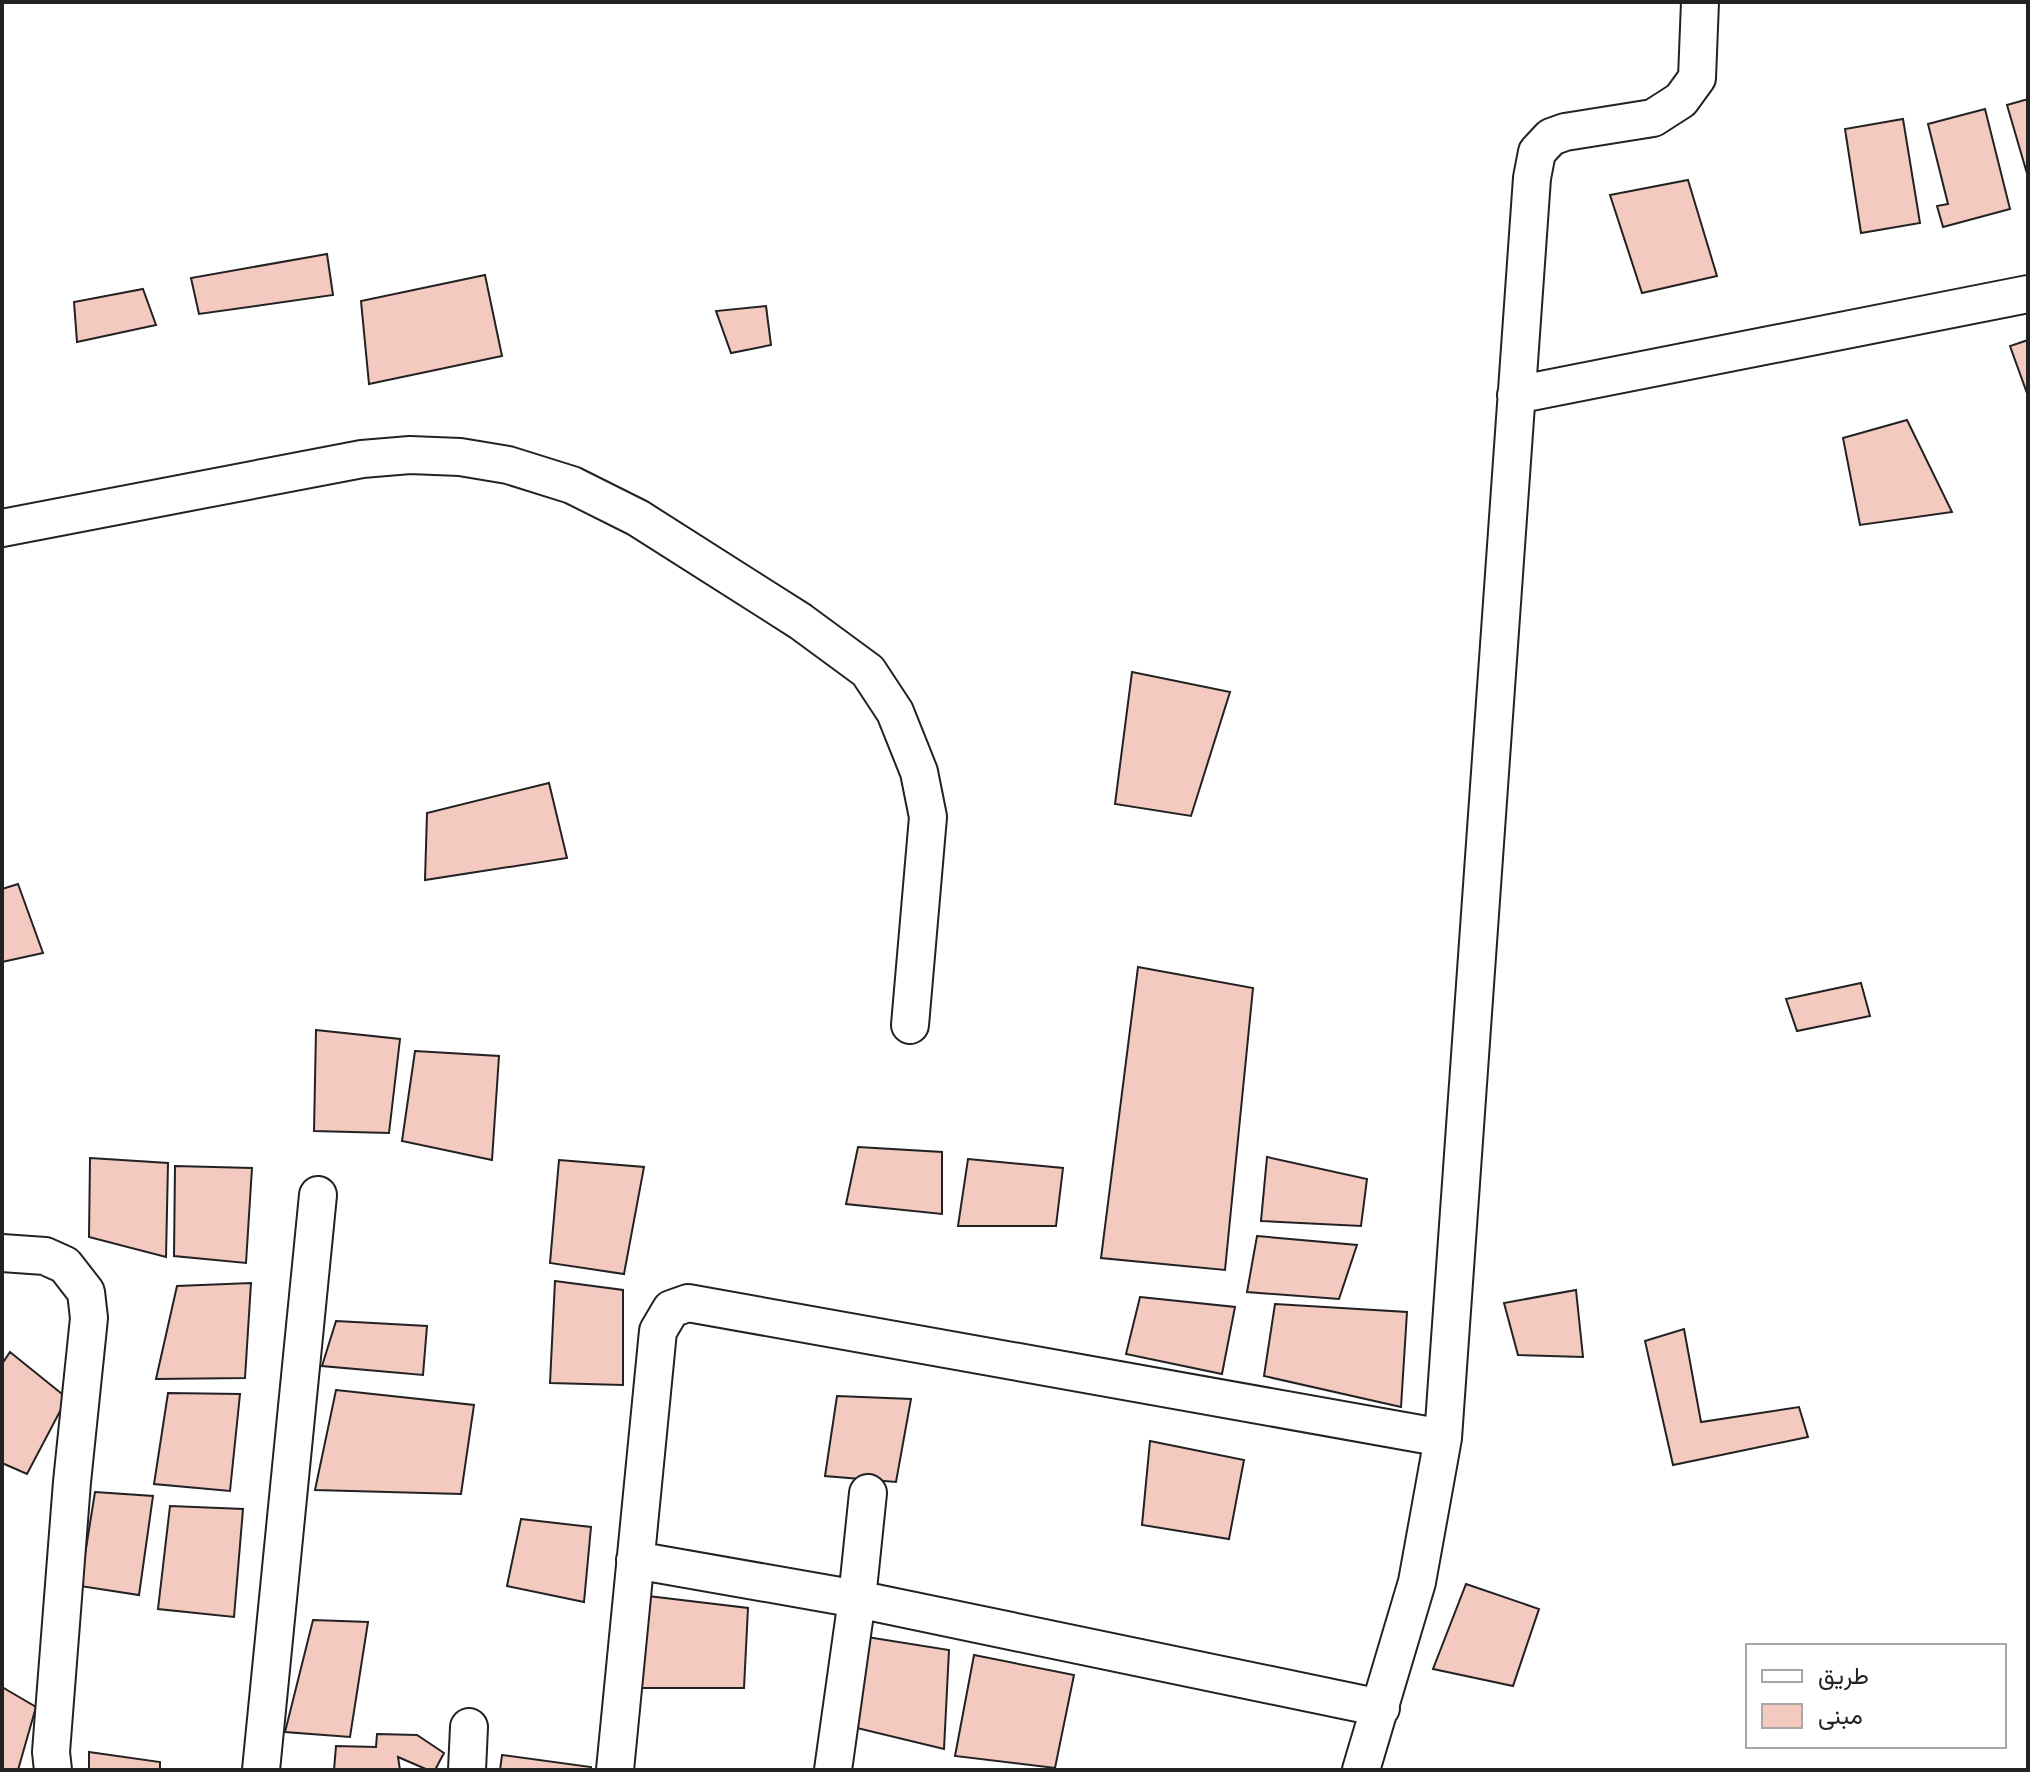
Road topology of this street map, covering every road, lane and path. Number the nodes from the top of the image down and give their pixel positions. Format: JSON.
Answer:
{"nodes":[{"id":1,"x":1700,"y":2,"type":"edge"},
{"id":2,"x":2028,"y":294,"type":"edge"},
{"id":3,"x":1516,"y":395,"type":"junction"},
{"id":4,"x":2,"y":528,"type":"edge"},
{"id":5,"x":910,"y":1025,"type":"dead end"},
{"id":6,"x":318,"y":1195,"type":"dead end"},
{"id":7,"x":2,"y":1253,"type":"edge"},
{"id":8,"x":1443,"y":1438,"type":"junction"},
{"id":9,"x":868,"y":1493,"type":"dead end"},
{"id":10,"x":635,"y":1560,"type":"junction"},
{"id":11,"x":857,"y":1599,"type":"junction"},
{"id":12,"x":1381,"y":1708,"type":"junction"},
{"id":13,"x":469,"y":1727,"type":"dead end"},
{"id":14,"x":53,"y":1770,"type":"edge"},
{"id":15,"x":261,"y":1770,"type":"edge"},
{"id":16,"x":467,"y":1770,"type":"edge"},
{"id":17,"x":615,"y":1770,"type":"edge"},
{"id":18,"x":833,"y":1770,"type":"edge"},
{"id":19,"x":1361,"y":1770,"type":"edge"}],
"edges":[{"from":1,"to":3,"type":"street"},
{"from":2,"to":3,"type":"street"},
{"from":3,"to":8,"type":"street"},
{"from":4,"to":5,"type":"street"},
{"from":6,"to":15,"type":"street"},
{"from":7,"to":14,"type":"street"},
{"from":8,"to":10,"type":"street"},
{"from":8,"to":12,"type":"street"},
{"from":9,"to":11,"type":"street"},
{"from":10,"to":11,"type":"street"},
{"from":10,"to":17,"type":"street"},
{"from":11,"to":12,"type":"street"},
{"from":11,"to":18,"type":"street"},
{"from":12,"to":19,"type":"street"},
{"from":13,"to":16,"type":"street"}]}
